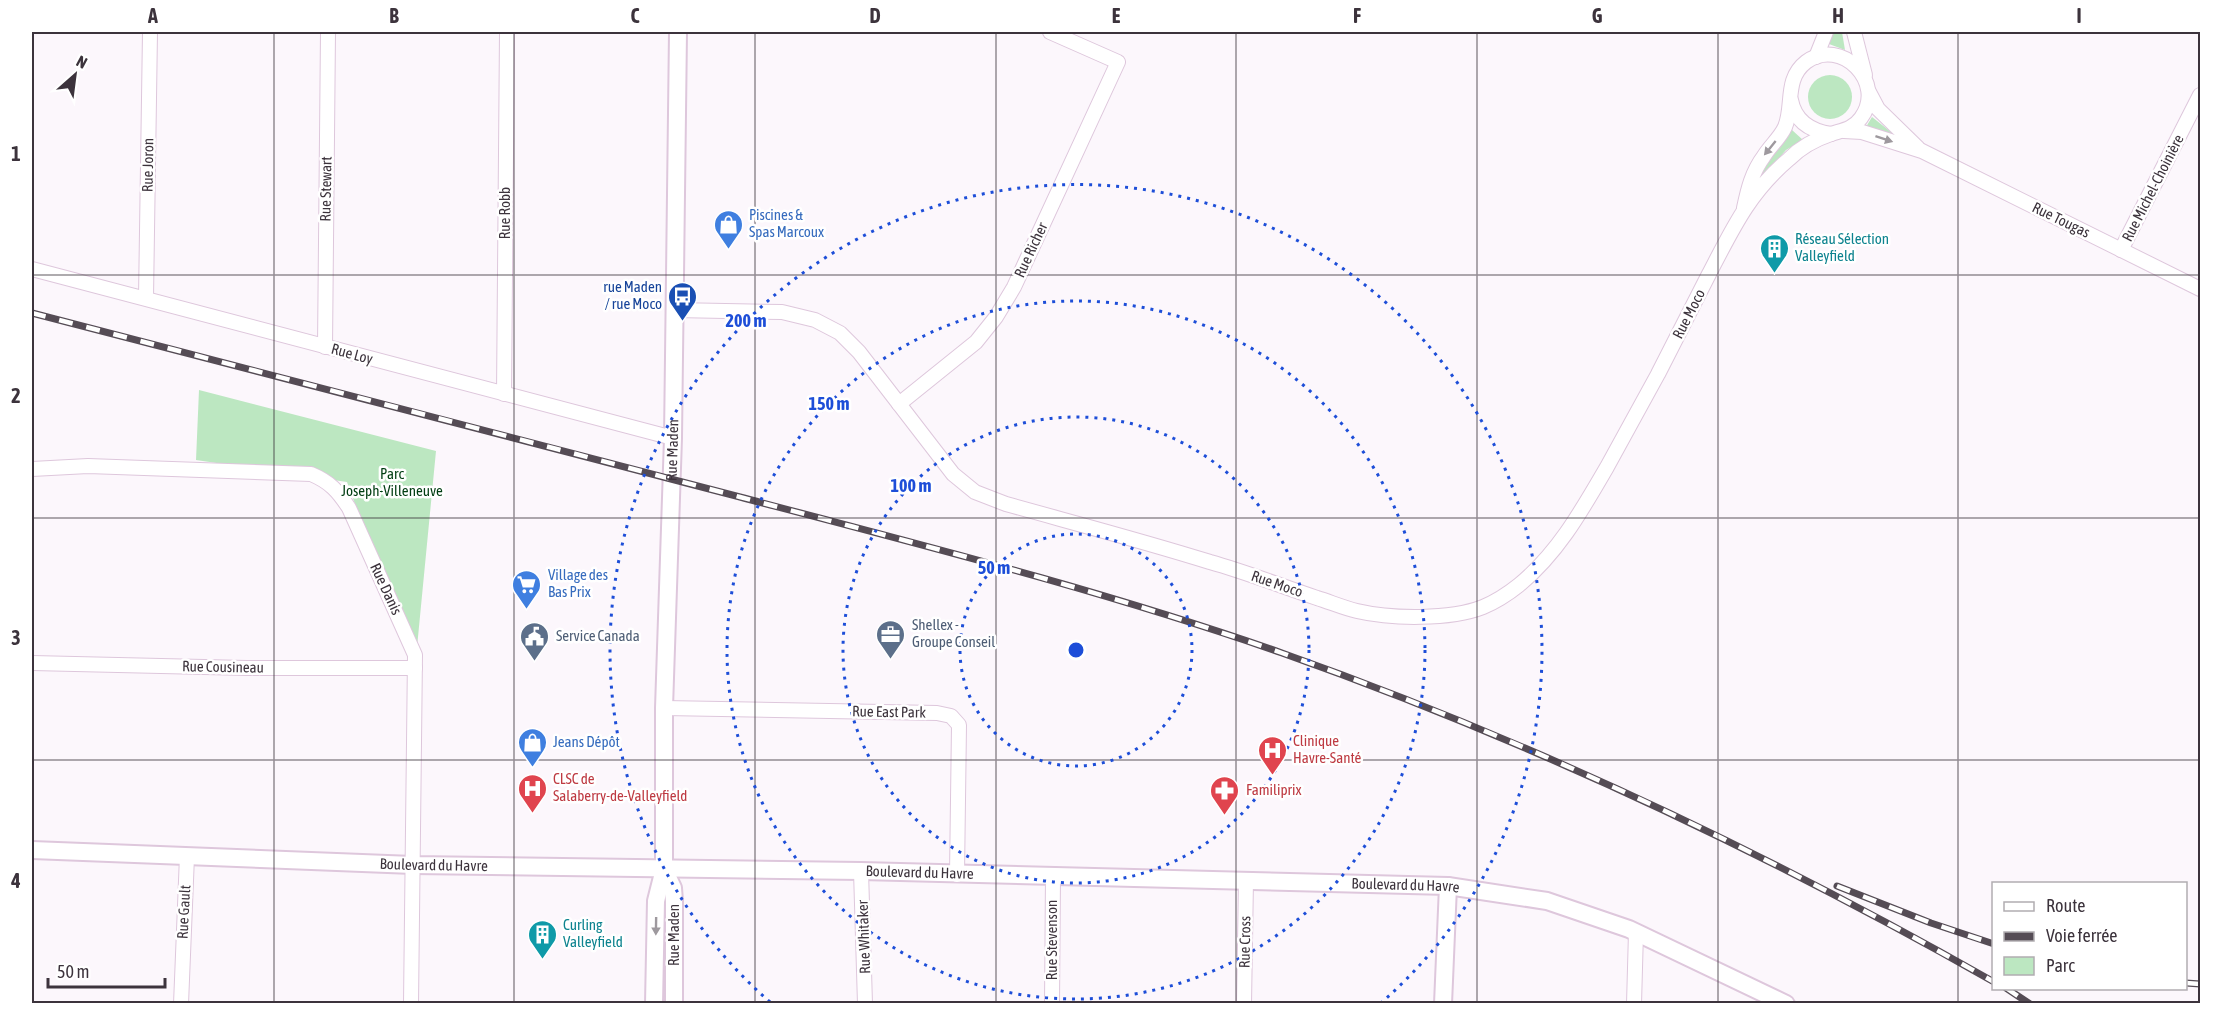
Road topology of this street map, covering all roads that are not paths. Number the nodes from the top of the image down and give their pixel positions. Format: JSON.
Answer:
{"nodes":[{"id":1,"x":150,"y":32,"type":"edge"},
{"id":2,"x":328,"y":32,"type":"edge"},
{"id":3,"x":507,"y":32,"type":"edge"},
{"id":4,"x":678,"y":32,"type":"edge"},
{"id":5,"x":1050,"y":32,"type":"edge"},
{"id":6,"x":1826,"y":32,"type":"edge"},
{"id":7,"x":1854,"y":32,"type":"edge"},
{"id":8,"x":1816,"y":57,"type":"junction"},
{"id":9,"x":1868,"y":86,"type":"junction"},
{"id":10,"x":1790,"y":94,"type":"junction"},
{"id":11,"x":2200,"y":95,"type":"edge"},
{"id":12,"x":1838,"y":133,"type":"junction"},
{"id":13,"x":1922,"y":151,"type":"junction"},
{"id":14,"x":1744,"y":208,"type":"junction"},
{"id":15,"x":2121,"y":250,"type":"junction"},
{"id":16,"x":32,"y":269,"type":"edge"},
{"id":17,"x":2200,"y":289,"type":"edge"},
{"id":18,"x":146,"y":298,"type":"junction"},
{"id":19,"x":674,"y":310,"type":"junction"},
{"id":20,"x":324,"y":346,"type":"junction"},
{"id":21,"x":504,"y":394,"type":"junction"},
{"id":22,"x":899,"y":404,"type":"junction"},
{"id":23,"x":673,"y":438,"type":"junction"},
{"id":24,"x":32,"y":469,"type":"edge"},
{"id":25,"x":32,"y":663,"type":"edge"},
{"id":26,"x":415,"y":668,"type":"junction"},
{"id":27,"x":664,"y":708,"type":"junction"},
{"id":28,"x":32,"y":850,"type":"edge"},
{"id":29,"x":187,"y":856,"type":"junction"},
{"id":30,"x":413,"y":865,"type":"junction"},
{"id":31,"x":664,"y":869,"type":"junction"},
{"id":32,"x":861,"y":871,"type":"junction"},
{"id":33,"x":957,"y":875,"type":"junction"},
{"id":34,"x":1053,"y":876,"type":"junction"},
{"id":35,"x":1246,"y":880,"type":"junction"},
{"id":36,"x":1448,"y":886,"type":"junction"},
{"id":37,"x":1636,"y":932,"type":"junction"},
{"id":38,"x":181,"y":1004,"type":"edge"},
{"id":39,"x":411,"y":1004,"type":"edge"},
{"id":40,"x":654,"y":1004,"type":"edge"},
{"id":41,"x":674,"y":1004,"type":"edge"},
{"id":42,"x":865,"y":1004,"type":"edge"},
{"id":43,"x":1052,"y":1004,"type":"edge"},
{"id":44,"x":1244,"y":1004,"type":"edge"},
{"id":45,"x":1443,"y":1004,"type":"edge"},
{"id":46,"x":1634,"y":1004,"type":"edge"},
{"id":47,"x":1786,"y":1004,"type":"edge"}],
"edges":[{"from":1,"to":18,"type":"street","name":"Rue Joron"},
{"from":2,"to":20,"type":"street","name":"Rue Stewart"},
{"from":3,"to":21,"type":"street","name":"Rue Robb"},
{"from":4,"to":19,"type":"street","name":"Rue Maden"},
{"from":5,"to":22,"type":"street","name":"Rue Richer"},
{"from":6,"to":8,"type":"street","name":"Rue Moco"},
{"from":7,"to":9,"type":"street"},
{"from":8,"to":9,"type":"street"},
{"from":8,"to":10,"type":"street","name":"Rue Moco"},
{"from":9,"to":12,"type":"street","name":"Rue Moco"},
{"from":9,"to":13,"type":"street","name":"Rue Tougas"},
{"from":10,"to":12,"type":"street"},
{"from":10,"to":14,"type":"street","name":"Rue Moco","one_way":true},
{"from":11,"to":15,"type":"street","name":"Rue Michel-Choinière"},
{"from":12,"to":13,"type":"street","name":"Rue Tougas","one_way":true},
{"from":12,"to":14,"type":"street","name":"Rue Moco"},
{"from":13,"to":15,"type":"street","name":"Rue Tougas"},
{"from":14,"to":22,"type":"street","name":"Rue Moco"},
{"from":15,"to":17,"type":"street","name":"Rue Tougas"},
{"from":16,"to":18,"type":"street","name":"Rue Loy"},
{"from":18,"to":20,"type":"street","name":"Rue Loy"},
{"from":19,"to":22,"type":"street","name":"Rue Moco"},
{"from":19,"to":23,"type":"street","name":"Rue Maden"},
{"from":20,"to":21,"type":"street","name":"Rue Loy"},
{"from":21,"to":23,"type":"street","name":"Rue Loy"},
{"from":23,"to":27,"type":"street","name":"Rue Maden"},
{"from":24,"to":26,"type":"street","name":"Rue Danis"},
{"from":25,"to":26,"type":"street","name":"Rue Cousineau"},
{"from":26,"to":30,"type":"street","name":"Rue Danis"},
{"from":27,"to":31,"type":"street","name":"Rue Maden"},
{"from":27,"to":33,"type":"street","name":"Rue East Park"},
{"from":28,"to":29,"type":"street","name":"Boulevard du Havre"},
{"from":29,"to":30,"type":"street","name":"Boulevard du Havre"},
{"from":29,"to":38,"type":"street","name":"Rue Gault"},
{"from":30,"to":31,"type":"street","name":"Boulevard du Havre"},
{"from":30,"to":39,"type":"street","name":"Rue Danis"},
{"from":31,"to":32,"type":"street","name":"Boulevard du Havre"},
{"from":31,"to":40,"type":"street","name":"Rue Maden","one_way":true},
{"from":31,"to":41,"type":"street","name":"Rue Maden"},
{"from":32,"to":33,"type":"street","name":"Boulevard du Havre"},
{"from":32,"to":42,"type":"street","name":"Rue Whitaker"},
{"from":33,"to":34,"type":"street","name":"Boulevard du Havre"},
{"from":34,"to":35,"type":"street","name":"Boulevard du Havre"},
{"from":34,"to":43,"type":"street","name":"Rue Stevenson"},
{"from":35,"to":36,"type":"street","name":"Boulevard du Havre"},
{"from":35,"to":44,"type":"street","name":"Rue Cross"},
{"from":36,"to":37,"type":"street","name":"Boulevard du Havre"},
{"from":36,"to":45,"type":"street"},
{"from":37,"to":46,"type":"street"},
{"from":37,"to":47,"type":"street","name":"Boulevard du Havre"}]}
